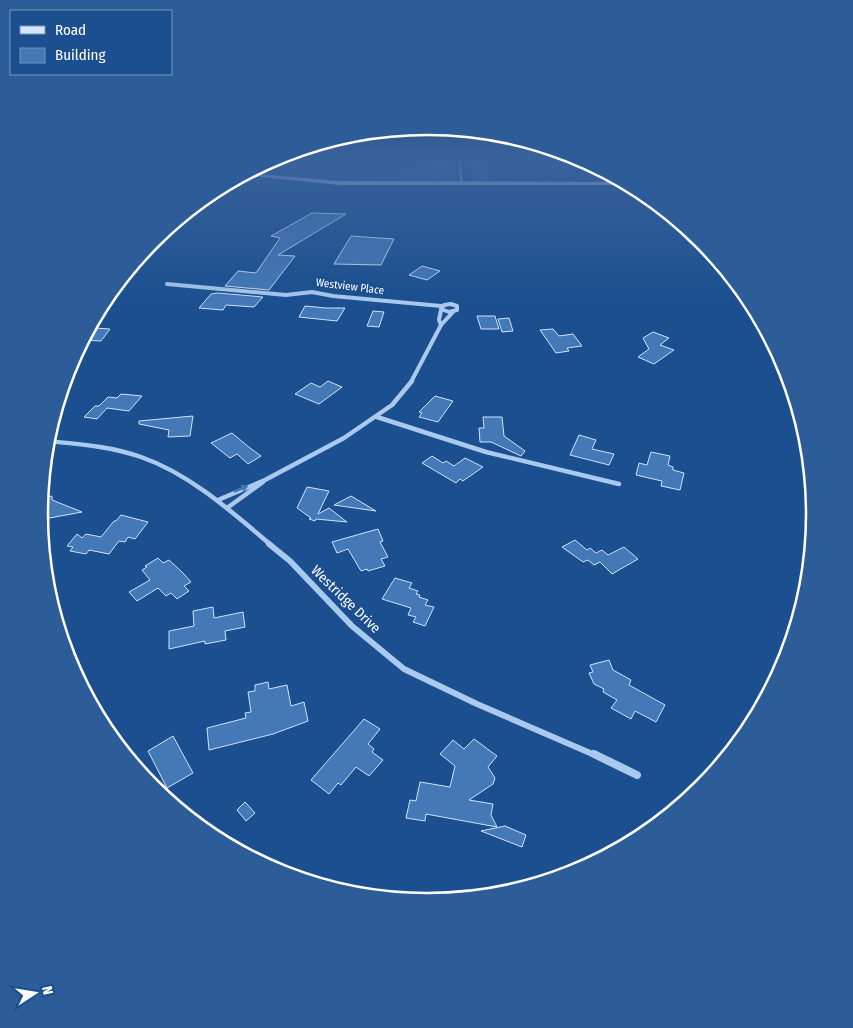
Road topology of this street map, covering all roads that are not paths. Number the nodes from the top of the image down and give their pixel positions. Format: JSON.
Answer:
{"nodes":[{"id":1,"x":167,"y":284,"type":"dead end"},
{"id":2,"x":441,"y":308,"type":"junction"},
{"id":3,"x":453,"y":312,"type":"junction"},
{"id":4,"x":441,"y":325,"type":"junction"},
{"id":5,"x":377,"y":417,"type":"junction"},
{"id":6,"x":55,"y":442,"type":"edge"},
{"id":7,"x":265,"y":480,"type":"junction"},
{"id":8,"x":619,"y":484,"type":"dead end"},
{"id":9,"x":218,"y":500,"type":"junction"},
{"id":10,"x":227,"y":508,"type":"junction"},
{"id":11,"x":637,"y":775,"type":"dead end"}],
"edges":[{"from":1,"to":2,"type":"street","name":"Westview Place"},
{"from":2,"to":3,"type":"street","name":"Westview Place"},
{"from":2,"to":3,"type":"street"},
{"from":2,"to":4,"type":"street"},
{"from":3,"to":4,"type":"street"},
{"from":4,"to":5,"type":"street"},
{"from":5,"to":7,"type":"street"},
{"from":5,"to":8,"type":"street"},
{"from":6,"to":9,"type":"street","name":"Westridge Drive"},
{"from":9,"to":7,"type":"street","one_way":true},
{"from":7,"to":10,"type":"street"},
{"from":9,"to":10,"type":"street","name":"Westridge Drive"},
{"from":10,"to":11,"type":"street","name":"Westridge Drive"}]}
